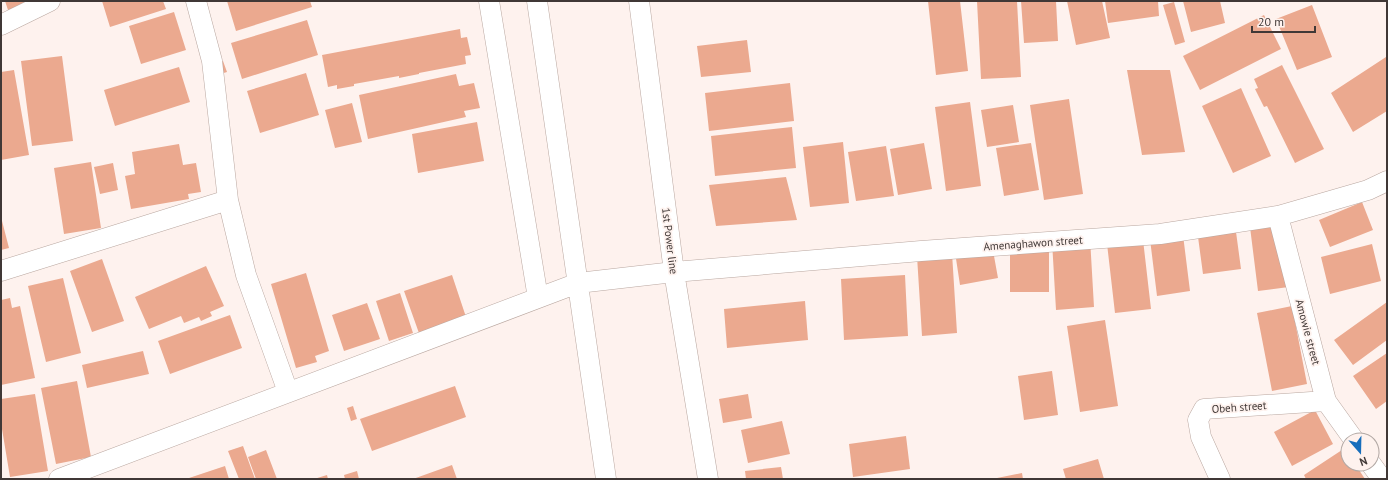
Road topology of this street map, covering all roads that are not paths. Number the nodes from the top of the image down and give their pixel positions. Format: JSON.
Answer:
{"nodes":[{"id":1,"x":50,"y":1,"type":"edge"},
{"id":2,"x":196,"y":1,"type":"edge"},
{"id":3,"x":489,"y":1,"type":"edge"},
{"id":4,"x":537,"y":1,"type":"edge"},
{"id":5,"x":641,"y":1,"type":"edge"},
{"id":6,"x":1,"y":25,"type":"edge"},
{"id":7,"x":1387,"y":182,"type":"edge"},
{"id":8,"x":228,"y":200,"type":"junction"},
{"id":9,"x":1278,"y":216,"type":"junction"},
{"id":10,"x":1,"y":271,"type":"edge"},
{"id":11,"x":674,"y":272,"type":"junction"},
{"id":12,"x":578,"y":283,"type":"junction"},
{"id":13,"x":538,"y":298,"type":"junction"},
{"id":14,"x":288,"y":392,"type":"junction"},
{"id":15,"x":1326,"y":401,"type":"junction"},
{"id":16,"x":1348,"y":432,"type":"edge"},
{"id":17,"x":59,"y":479,"type":"edge"},
{"id":18,"x":606,"y":479,"type":"edge"},
{"id":19,"x":708,"y":479,"type":"edge"},
{"id":20,"x":1220,"y":479,"type":"edge"}],
"edges":[{"from":1,"to":6,"type":"street"},
{"from":2,"to":8,"type":"street"},
{"from":3,"to":13,"type":"street"},
{"from":4,"to":12,"type":"street"},
{"from":5,"to":11,"type":"street","name":"1st Power line"},
{"from":7,"to":9,"type":"street","name":"Amenaghawon street"},
{"from":8,"to":10,"type":"street"},
{"from":8,"to":14,"type":"street"},
{"from":9,"to":11,"type":"street","name":"Amenaghawon street"},
{"from":9,"to":15,"type":"street","name":"Amowie street"},
{"from":11,"to":12,"type":"street","name":"Amenaghawon street"},
{"from":11,"to":19,"type":"street","name":"1st Power line"},
{"from":12,"to":13,"type":"street","name":"Amenaghawon street"},
{"from":12,"to":18,"type":"street"},
{"from":13,"to":14,"type":"street","name":"Amenaghawon street"},
{"from":14,"to":17,"type":"street","name":"Amenaghawon street"},
{"from":15,"to":16,"type":"street","name":"Amowie street"},
{"from":15,"to":20,"type":"street","name":"Obeh street"}]}
